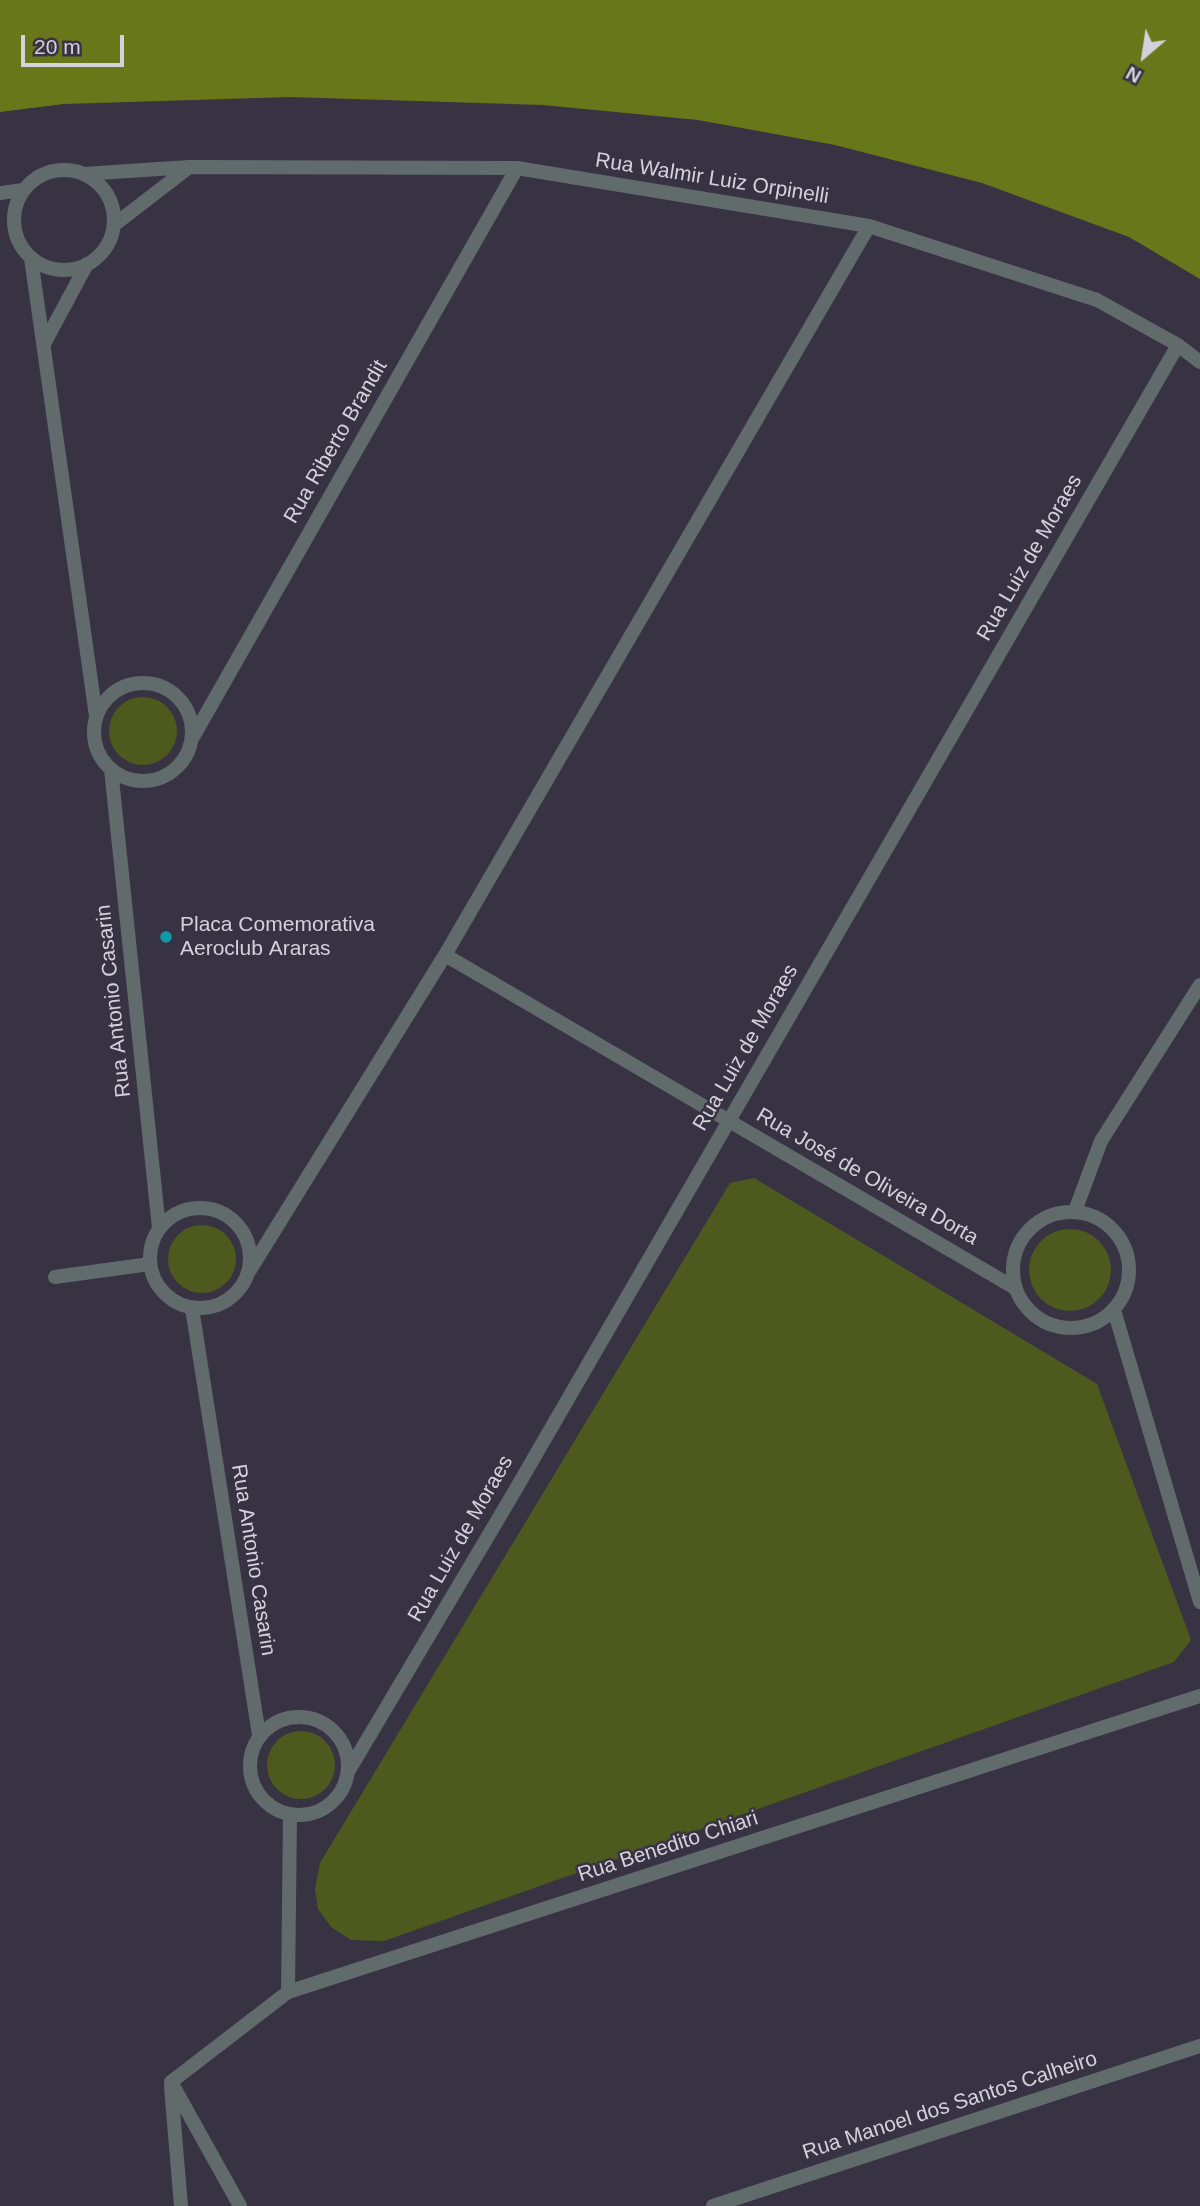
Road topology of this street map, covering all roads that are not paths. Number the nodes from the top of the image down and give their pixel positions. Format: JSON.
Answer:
{"nodes":[{"id":1,"x":189,"y":167,"type":"junction"},
{"id":2,"x":517,"y":168,"type":"junction"},
{"id":3,"x":83,"y":174,"type":"junction"},
{"id":4,"x":23,"y":190,"type":"junction"},
{"id":5,"x":0,"y":192,"type":"edge"},
{"id":6,"x":114,"y":225,"type":"junction"},
{"id":7,"x":869,"y":226,"type":"junction"},
{"id":8,"x":31,"y":258,"type":"junction"},
{"id":9,"x":87,"y":264,"type":"junction"},
{"id":10,"x":44,"y":344,"type":"junction"},
{"id":11,"x":1178,"y":345,"type":"junction"},
{"id":12,"x":1200,"y":362,"type":"edge"},
{"id":13,"x":96,"y":716,"type":"junction"},
{"id":14,"x":193,"y":737,"type":"junction"},
{"id":15,"x":111,"y":769,"type":"junction"},
{"id":16,"x":445,"y":955,"type":"junction"},
{"id":17,"x":1200,"y":985,"type":"edge"},
{"id":18,"x":728,"y":1120,"type":"junction"},
{"id":19,"x":1075,"y":1211,"type":"junction"},
{"id":20,"x":159,"y":1228,"type":"junction"},
{"id":21,"x":150,"y":1264,"type":"junction"},
{"id":22,"x":250,"y":1270,"type":"junction"},
{"id":23,"x":55,"y":1277,"type":"dead end"},
{"id":24,"x":1015,"y":1287,"type":"junction"},
{"id":25,"x":192,"y":1308,"type":"junction"},
{"id":26,"x":1114,"y":1310,"type":"junction"},
{"id":27,"x":1200,"y":1602,"type":"edge"},
{"id":28,"x":1200,"y":1696,"type":"edge"},
{"id":29,"x":260,"y":1735,"type":"junction"},
{"id":30,"x":348,"y":1772,"type":"junction"},
{"id":31,"x":290,"y":1815,"type":"junction"},
{"id":32,"x":288,"y":1993,"type":"junction"},
{"id":33,"x":1200,"y":2046,"type":"edge"},
{"id":34,"x":171,"y":2082,"type":"junction"},
{"id":35,"x":181,"y":2206,"type":"edge"},
{"id":36,"x":240,"y":2206,"type":"edge"},
{"id":37,"x":713,"y":2206,"type":"edge"}],
"edges":[{"from":1,"to":2,"type":"street","name":"Rua Walmir Luiz Orpinelli"},
{"from":1,"to":3,"type":"street","name":"Rua Walmir Luiz Orpinelli"},
{"from":1,"to":6,"type":"street"},
{"from":2,"to":7,"type":"street","name":"Rua Walmir Luiz Orpinelli"},
{"from":2,"to":14,"type":"street","name":"Rua Riberto Brandit"},
{"from":3,"to":4,"type":"street"},
{"from":3,"to":6,"type":"street"},
{"from":4,"to":5,"type":"street"},
{"from":4,"to":8,"type":"street"},
{"from":6,"to":9,"type":"street"},
{"from":7,"to":11,"type":"street","name":"Rua Walmir Luiz Orpinelli"},
{"from":7,"to":16,"type":"street"},
{"from":8,"to":9,"type":"street"},
{"from":8,"to":10,"type":"street"},
{"from":9,"to":10,"type":"street"},
{"from":10,"to":13,"type":"street"},
{"from":11,"to":12,"type":"street","name":"Rua Walmir Luiz Orpinelli"},
{"from":11,"to":18,"type":"street","name":"Rua Luiz de Moraes"},
{"from":13,"to":14,"type":"street"},
{"from":13,"to":15,"type":"street"},
{"from":14,"to":15,"type":"street"},
{"from":15,"to":20,"type":"street","name":"Rua Antonio Casarin"},
{"from":16,"to":18,"type":"street","name":"Rua José de Oliveira Dorta"},
{"from":16,"to":22,"type":"street"},
{"from":17,"to":19,"type":"street"},
{"from":18,"to":24,"type":"street","name":"Rua José de Oliveira Dorta"},
{"from":18,"to":30,"type":"street","name":"Rua Luiz de Moraes"},
{"from":19,"to":24,"type":"street"},
{"from":19,"to":26,"type":"street"},
{"from":20,"to":21,"type":"street"},
{"from":20,"to":22,"type":"street"},
{"from":21,"to":23,"type":"street"},
{"from":21,"to":25,"type":"street"},
{"from":22,"to":25,"type":"street"},
{"from":24,"to":26,"type":"street"},
{"from":25,"to":29,"type":"street","name":"Rua Antonio Casarin"},
{"from":26,"to":27,"type":"street"},
{"from":28,"to":32,"type":"street","name":"Rua Benedito Chiari"},
{"from":29,"to":30,"type":"street"},
{"from":29,"to":31,"type":"street"},
{"from":30,"to":31,"type":"street"},
{"from":31,"to":32,"type":"street"},
{"from":32,"to":34,"type":"street","name":"Rua Benedito Chiari"},
{"from":33,"to":37,"type":"street","name":"Rua Manoel dos Santos Calheiro"},
{"from":34,"to":35,"type":"street"},
{"from":34,"to":36,"type":"street"}]}
